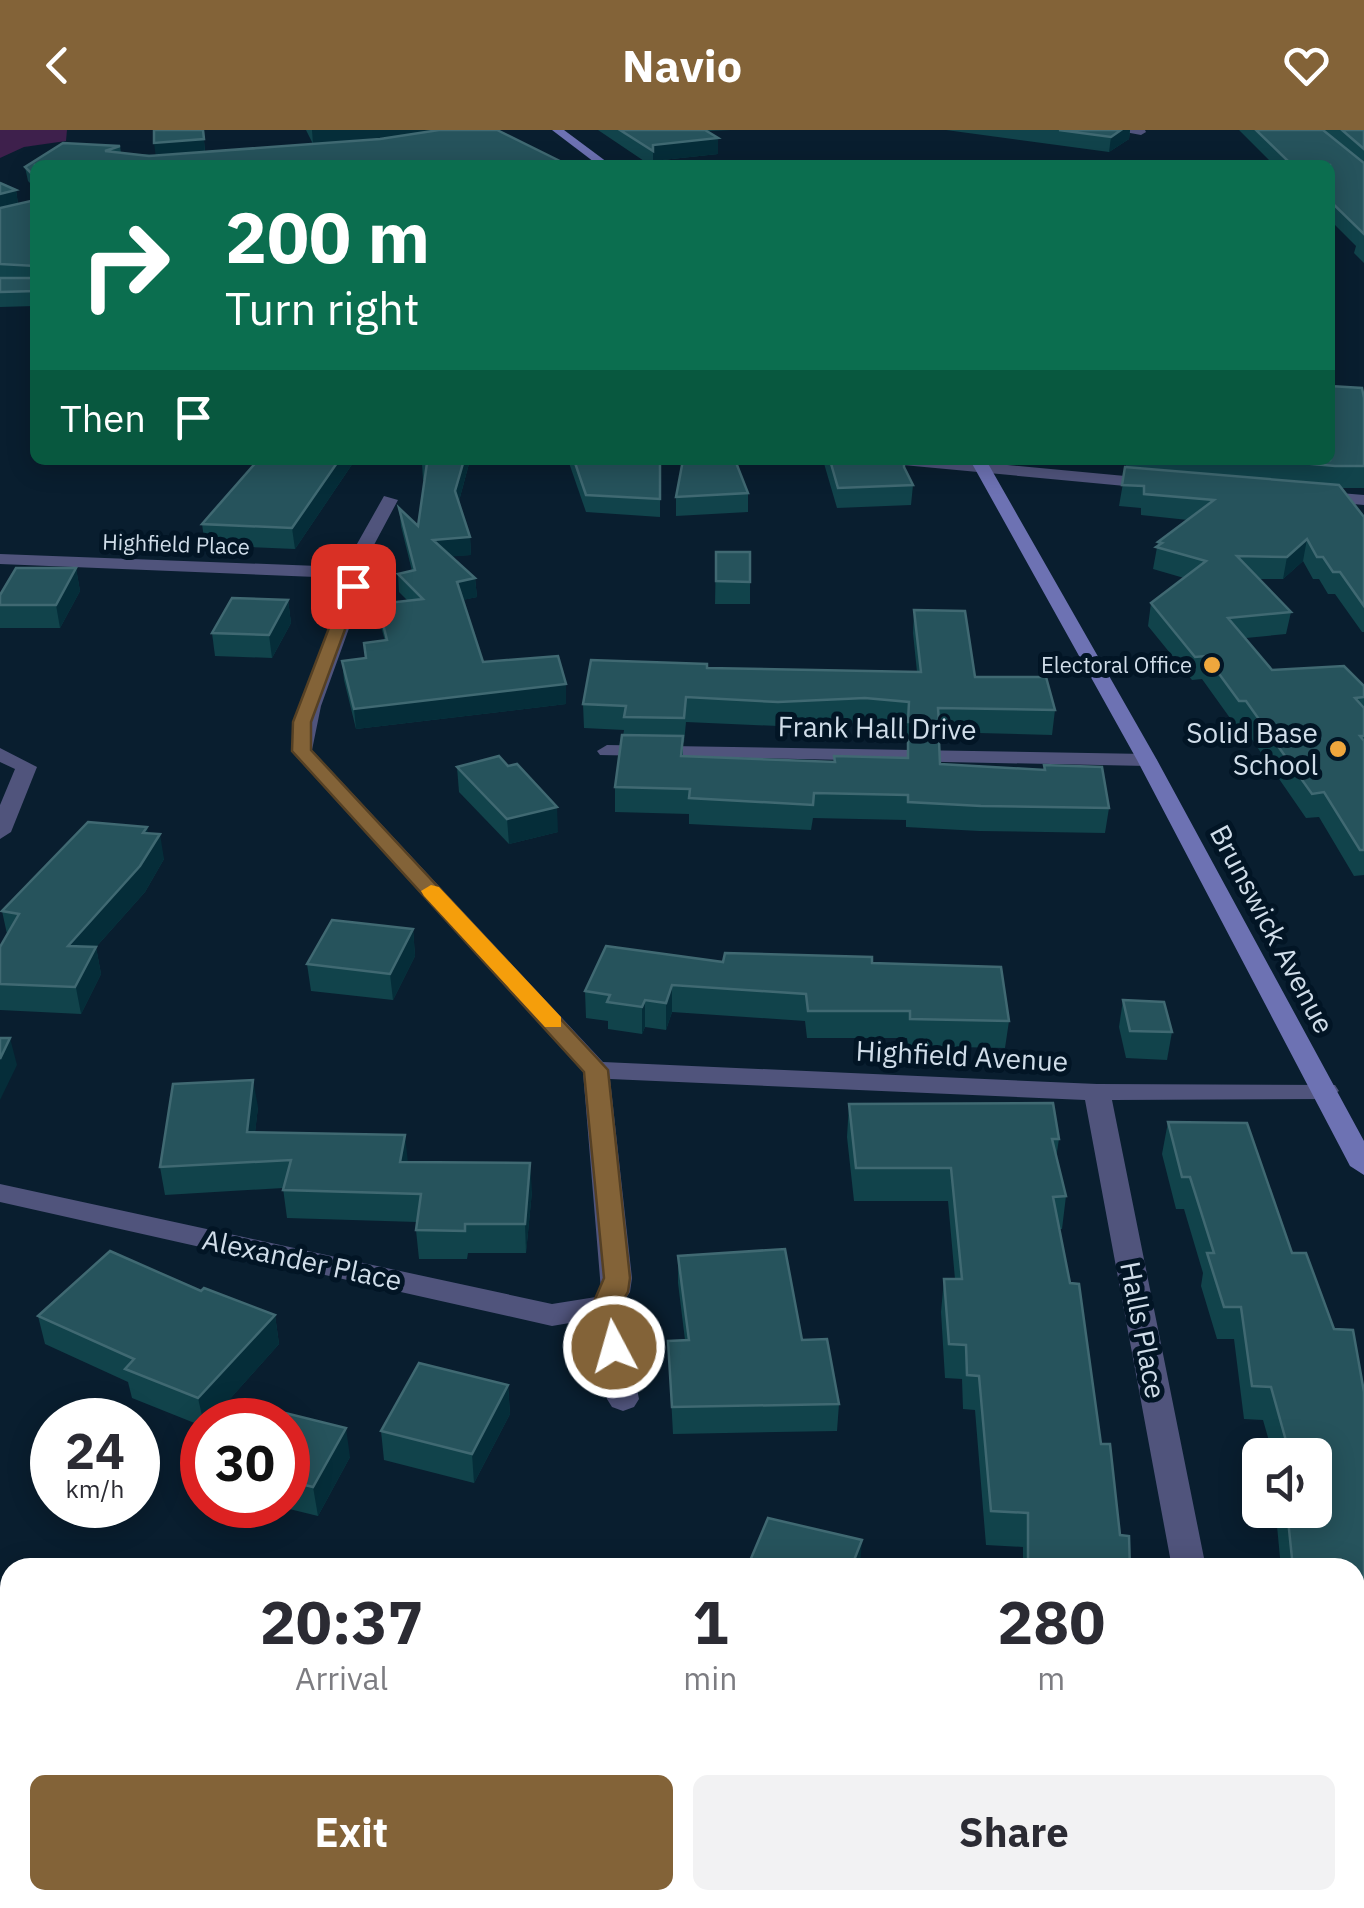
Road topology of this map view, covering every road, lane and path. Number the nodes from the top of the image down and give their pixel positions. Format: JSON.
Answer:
{"nodes":[{"id":1,"x":557,"y":130,"type":"edge"},
{"id":2,"x":1119,"y":130,"type":"edge"},
{"id":3,"x":1141,"y":132,"type":"dead end"},
{"id":4,"x":598,"y":160,"type":"edge"},
{"id":5,"x":982,"y":465,"type":"edge"},
{"id":6,"x":1183,"y":486,"type":"edge"},
{"id":7,"x":1302,"y":495,"type":"edge"},
{"id":8,"x":390,"y":500,"type":"dead end"},
{"id":9,"x":1363,"y":501,"type":"edge"},
{"id":10,"x":0,"y":559,"type":"edge"},
{"id":11,"x":350,"y":573,"type":"junction"},
{"id":12,"x":607,"y":751,"type":"dead end"},
{"id":13,"x":0,"y":754,"type":"edge"},
{"id":14,"x":1147,"y":760,"type":"junction"},
{"id":15,"x":0,"y":832,"type":"edge"},
{"id":16,"x":596,"y":1070,"type":"junction"},
{"id":17,"x":1326,"y":1091,"type":"junction"},
{"id":18,"x":1097,"y":1092,"type":"junction"},
{"id":19,"x":1364,"y":1166,"type":"edge"},
{"id":20,"x":0,"y":1194,"type":"edge"},
{"id":21,"x":605,"y":1306,"type":"junction"},
{"id":22,"x":623,"y":1399,"type":"dead end"},
{"id":23,"x":1187,"y":1558,"type":"edge"}],
"edges":[{"from":1,"to":4,"type":"main road"},
{"from":2,"to":3,"type":"street"},
{"from":5,"to":6,"type":"street"},
{"from":5,"to":14,"type":"main road","name":"Brunswick Avenue"},
{"from":7,"to":9,"type":"street"},
{"from":8,"to":11,"type":"street"},
{"from":10,"to":11,"type":"street","name":"Highfield Place"},
{"from":11,"to":16,"type":"street"},
{"from":12,"to":14,"type":"street","name":"Frank Hall Drive"},
{"from":13,"to":15,"type":"street"},
{"from":14,"to":17,"type":"main road","name":"Brunswick Avenue"},
{"from":16,"to":18,"type":"street","name":"Highfield Avenue"},
{"from":16,"to":21,"type":"street"},
{"from":17,"to":18,"type":"street","name":"Highfield Avenue"},
{"from":17,"to":19,"type":"main road","name":"Brunswick Avenue"},
{"from":18,"to":23,"type":"street","name":"Halls Place"},
{"from":20,"to":21,"type":"street","name":"Alexander Place"},
{"from":21,"to":22,"type":"street"}]}
